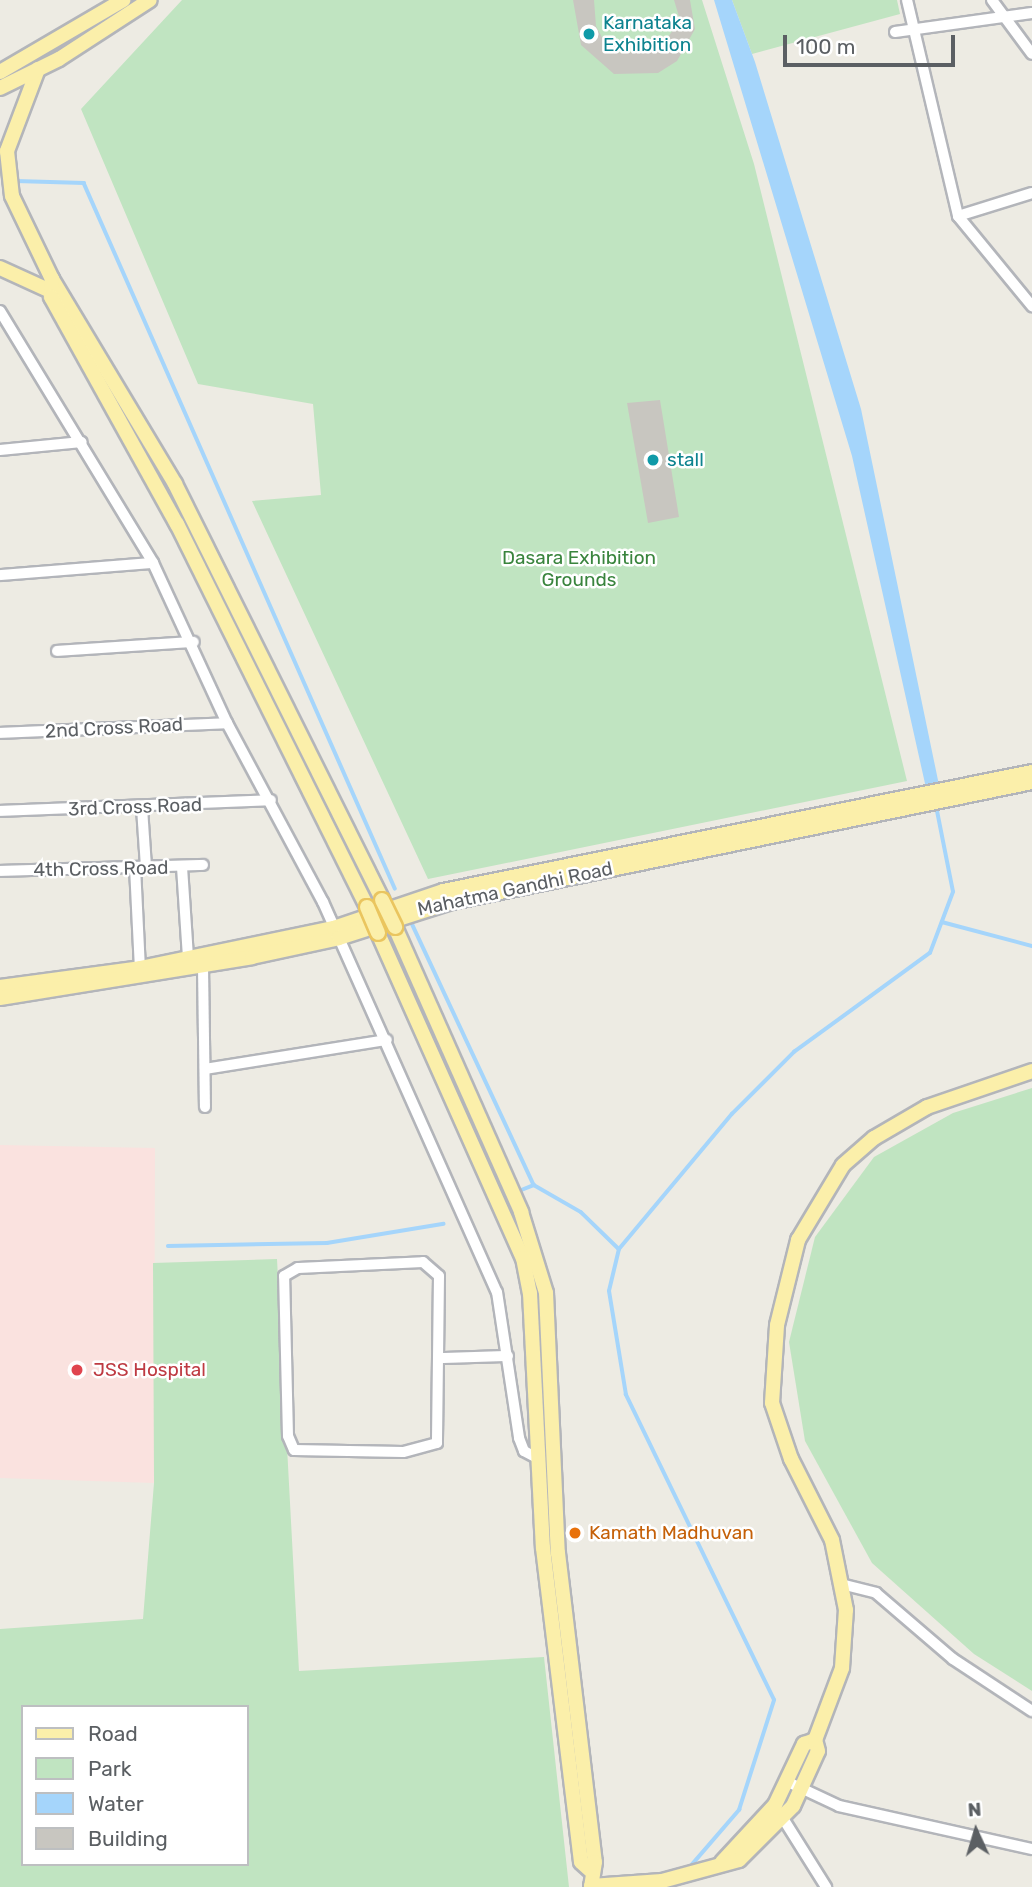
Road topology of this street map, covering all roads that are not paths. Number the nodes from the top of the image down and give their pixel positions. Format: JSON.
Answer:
{"nodes":[{"id":1,"x":123,"y":0,"type":"edge"},
{"id":2,"x":150,"y":0,"type":"edge"},
{"id":3,"x":907,"y":0,"type":"edge"},
{"id":4,"x":992,"y":0,"type":"edge"},
{"id":5,"x":999,"y":13,"type":"junction"},
{"id":6,"x":1032,"y":13,"type":"edge"},
{"id":7,"x":913,"y":28,"type":"junction"},
{"id":8,"x":895,"y":32,"type":"dead end"},
{"id":9,"x":1032,"y":54,"type":"edge"},
{"id":10,"x":38,"y":69,"type":"junction"},
{"id":11,"x":0,"y":72,"type":"edge"},
{"id":12,"x":0,"y":88,"type":"edge"},
{"id":13,"x":1032,"y":193,"type":"edge"},
{"id":14,"x":958,"y":216,"type":"junction"},
{"id":15,"x":0,"y":268,"type":"edge"},
{"id":16,"x":57,"y":294,"type":"junction"},
{"id":17,"x":1032,"y":306,"type":"edge"},
{"id":18,"x":0,"y":311,"type":"edge"},
{"id":19,"x":82,"y":442,"type":"junction"},
{"id":20,"x":0,"y":450,"type":"edge"},
{"id":21,"x":153,"y":563,"type":"junction"},
{"id":22,"x":0,"y":575,"type":"edge"},
{"id":23,"x":194,"y":642,"type":"junction"},
{"id":24,"x":57,"y":652,"type":"dead end"},
{"id":25,"x":227,"y":723,"type":"junction"},
{"id":26,"x":0,"y":733,"type":"edge"},
{"id":27,"x":1032,"y":772,"type":"edge"},
{"id":28,"x":1032,"y":782,"type":"edge"},
{"id":29,"x":939,"y":798,"type":"junction"},
{"id":30,"x":271,"y":800,"type":"junction"},
{"id":31,"x":142,"y":808,"type":"junction"},
{"id":32,"x":0,"y":811,"type":"edge"},
{"id":33,"x":203,"y":865,"type":"dead end"},
{"id":34,"x":141,"y":867,"type":"junction"},
{"id":35,"x":182,"y":867,"type":"junction"},
{"id":36,"x":0,"y":871,"type":"edge"},
{"id":37,"x":337,"y":933,"type":"junction"},
{"id":38,"x":188,"y":958,"type":"junction"},
{"id":39,"x":203,"y":967,"type":"junction"},
{"id":40,"x":139,"y":968,"type":"junction"},
{"id":41,"x":0,"y":987,"type":"edge"},
{"id":42,"x":0,"y":998,"type":"edge"},
{"id":43,"x":387,"y":1040,"type":"junction"},
{"id":44,"x":205,"y":1069,"type":"junction"},
{"id":45,"x":1032,"y":1071,"type":"edge"},
{"id":46,"x":205,"y":1107,"type":"dead end"},
{"id":47,"x":508,"y":1356,"type":"junction"},
{"id":48,"x":441,"y":1357,"type":"junction"},
{"id":49,"x":537,"y":1458,"type":"junction"},
{"id":50,"x":845,"y":1585,"type":"junction"},
{"id":51,"x":1032,"y":1711,"type":"edge"},
{"id":52,"x":815,"y":1741,"type":"junction"},
{"id":53,"x":788,"y":1782,"type":"junction"},
{"id":54,"x":802,"y":1789,"type":"junction"},
{"id":55,"x":775,"y":1805,"type":"junction"},
{"id":56,"x":784,"y":1821,"type":"junction"},
{"id":57,"x":1032,"y":1849,"type":"edge"},
{"id":58,"x":722,"y":1862,"type":"junction"},
{"id":59,"x":590,"y":1870,"type":"junction"},
{"id":60,"x":657,"y":1884,"type":"edge"},
{"id":61,"x":591,"y":1886,"type":"edge"},
{"id":62,"x":826,"y":1887,"type":"edge"}],
"edges":[{"from":1,"to":11,"type":"main road"},
{"from":2,"to":10,"type":"main road"},
{"from":3,"to":7,"type":"street"},
{"from":4,"to":5,"type":"street"},
{"from":5,"to":6,"type":"street"},
{"from":5,"to":7,"type":"street"},
{"from":5,"to":9,"type":"street"},
{"from":7,"to":8,"type":"street"},
{"from":7,"to":14,"type":"street"},
{"from":10,"to":12,"type":"main road"},
{"from":10,"to":16,"type":"main road"},
{"from":13,"to":14,"type":"street"},
{"from":14,"to":17,"type":"street"},
{"from":15,"to":16,"type":"main road"},
{"from":16,"to":49,"type":"main road","bridge":true},
{"from":16,"to":59,"type":"main road","bridge":true},
{"from":18,"to":19,"type":"street"},
{"from":19,"to":20,"type":"street"},
{"from":19,"to":21,"type":"street"},
{"from":21,"to":22,"type":"street"},
{"from":21,"to":23,"type":"street"},
{"from":23,"to":24,"type":"street"},
{"from":23,"to":25,"type":"street"},
{"from":25,"to":26,"type":"street","name":"2nd Cross Road"},
{"from":25,"to":30,"type":"street"},
{"from":27,"to":29,"type":"main road","name":"Mahatma Gandhi Road"},
{"from":28,"to":29,"type":"main road","name":"Mahatma Gandhi Road"},
{"from":29,"to":37,"type":"main road","name":"Mahatma Gandhi Road"},
{"from":30,"to":31,"type":"street","name":"3rd Cross Road"},
{"from":30,"to":37,"type":"street"},
{"from":31,"to":32,"type":"street","name":"3rd Cross Road"},
{"from":31,"to":34,"type":"street"},
{"from":33,"to":35,"type":"street","name":"4th Cross Road"},
{"from":34,"to":35,"type":"street","name":"4th Cross Road"},
{"from":34,"to":36,"type":"street","name":"4th Cross Road"},
{"from":34,"to":40,"type":"street"},
{"from":35,"to":38,"type":"street"},
{"from":37,"to":38,"type":"main road","name":"Mahatma Gandhi Road"},
{"from":37,"to":39,"type":"main road","name":"Mahatma Gandhi Road"},
{"from":37,"to":43,"type":"street"},
{"from":38,"to":40,"type":"main road","name":"Mahatma Gandhi Road"},
{"from":39,"to":42,"type":"main road","name":"Mahatma Gandhi Road"},
{"from":39,"to":44,"type":"street"},
{"from":40,"to":41,"type":"main road","name":"Mahatma Gandhi Road"},
{"from":43,"to":44,"type":"street"},
{"from":43,"to":47,"type":"street"},
{"from":44,"to":46,"type":"street"},
{"from":45,"to":50,"type":"main road"},
{"from":47,"to":48,"type":"street"},
{"from":47,"to":49,"type":"street"},
{"from":48,"to":48,"type":"street"},
{"from":49,"to":59,"type":"main road"},
{"from":50,"to":51,"type":"street"},
{"from":50,"to":52,"type":"main road"},
{"from":52,"to":53,"type":"main road"},
{"from":52,"to":54,"type":"main road"},
{"from":53,"to":54,"type":"street"},
{"from":53,"to":55,"type":"main road"},
{"from":54,"to":56,"type":"main road"},
{"from":54,"to":57,"type":"street"},
{"from":55,"to":56,"type":"street"},
{"from":55,"to":58,"type":"main road"},
{"from":56,"to":58,"type":"main road"},
{"from":56,"to":62,"type":"street"},
{"from":58,"to":60,"type":"main road"},
{"from":59,"to":61,"type":"main road"},
{"from":60,"to":61,"type":"main road"}]}
